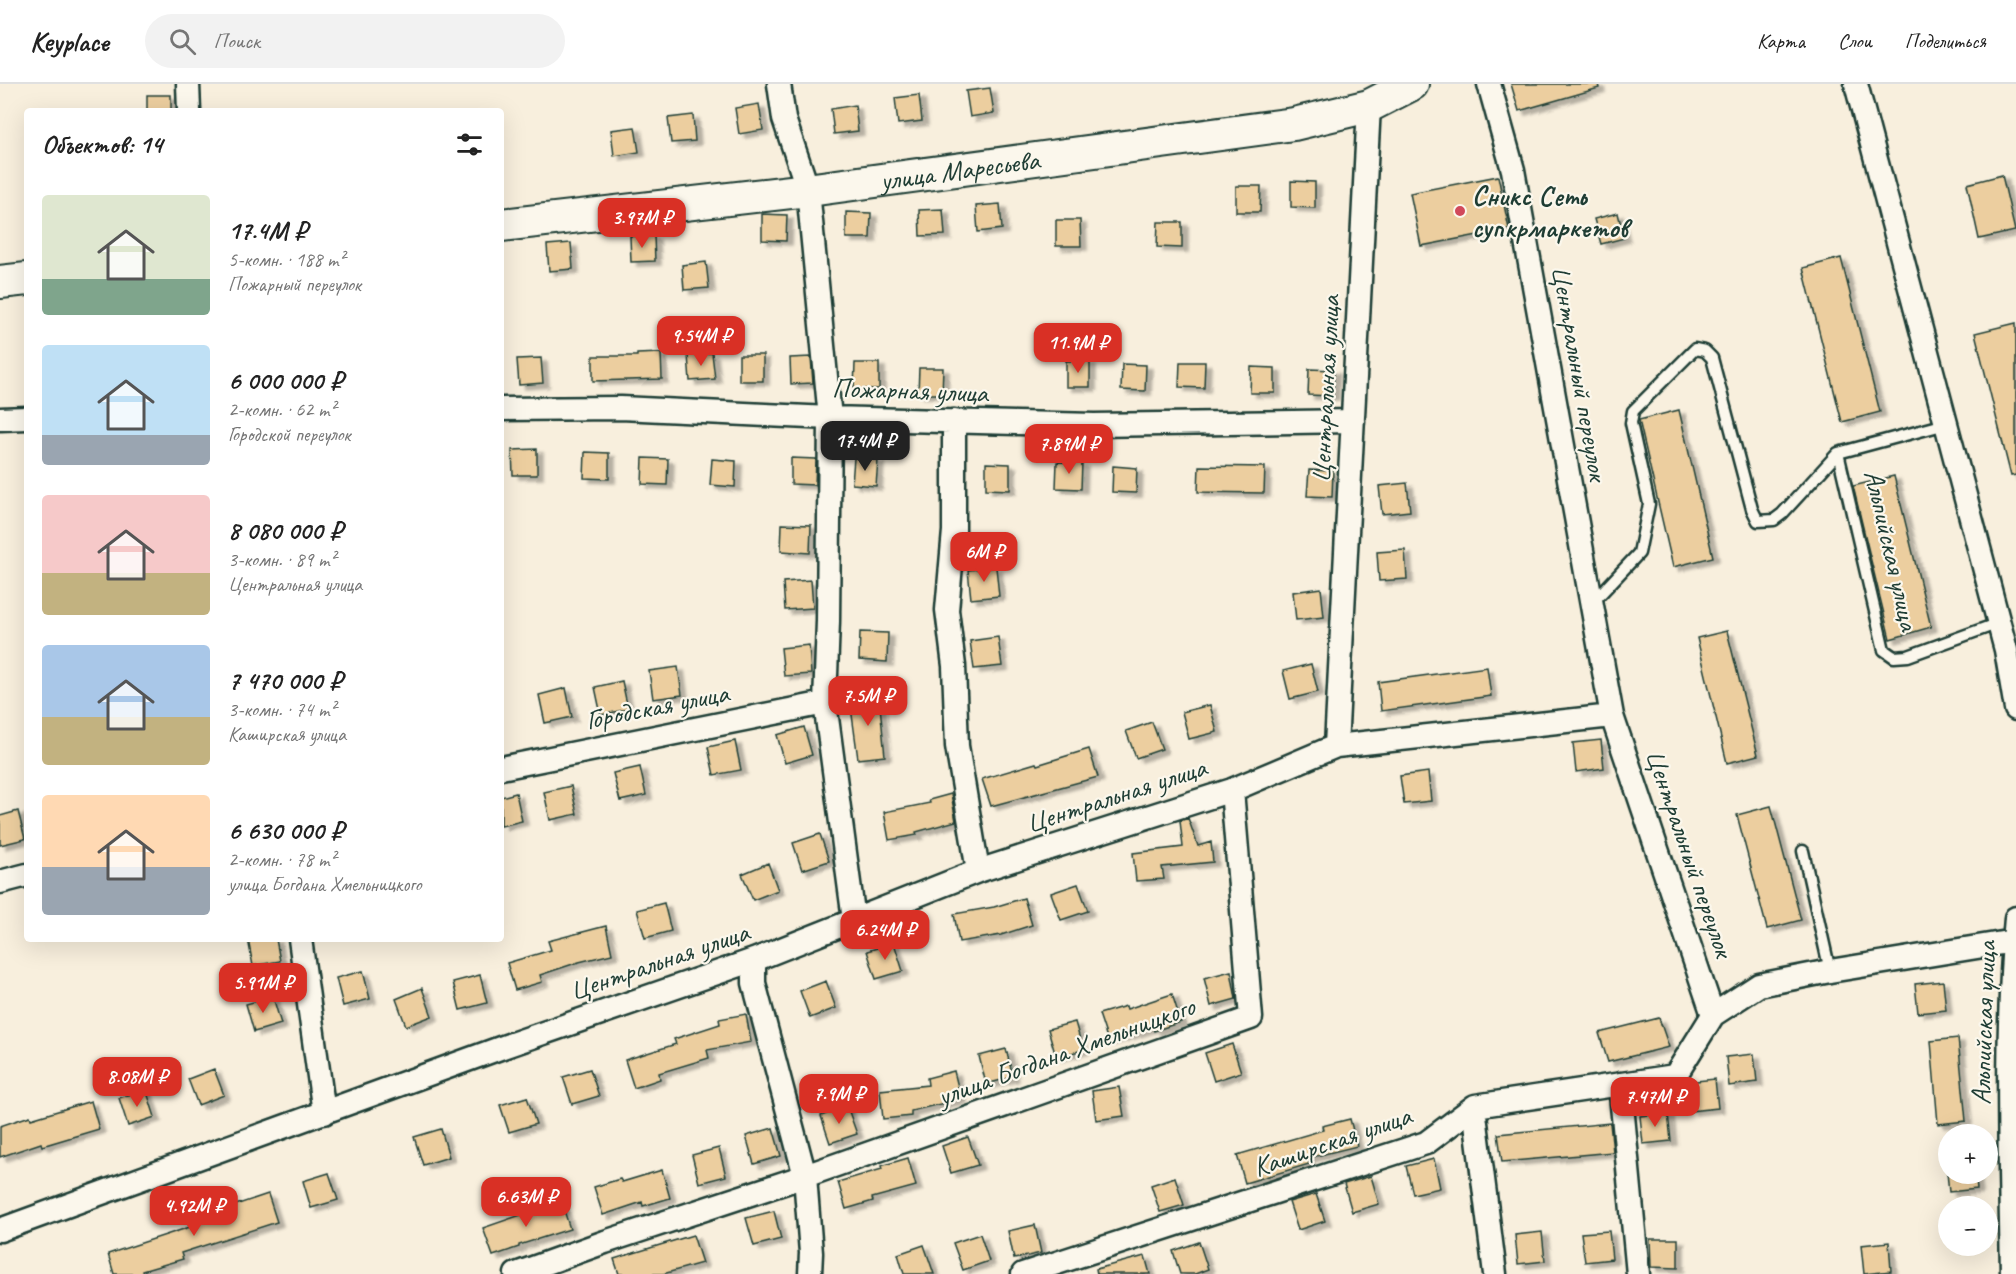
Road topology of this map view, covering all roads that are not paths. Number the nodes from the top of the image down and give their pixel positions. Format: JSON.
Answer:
{"nodes":[{"id":1,"x":188,"y":84,"type":"edge"},
{"id":2,"x":779,"y":84,"type":"edge"},
{"id":3,"x":1412,"y":84,"type":"edge"},
{"id":4,"x":1488,"y":84,"type":"edge"},
{"id":5,"x":1856,"y":84,"type":"edge"},
{"id":6,"x":1369,"y":106,"type":"junction"},
{"id":7,"x":189,"y":108,"type":"edge"},
{"id":8,"x":808,"y":190,"type":"junction"},
{"id":9,"x":504,"y":225,"type":"edge"},
{"id":10,"x":24,"y":279,"type":"edge"},
{"id":11,"x":0,"y":282,"type":"edge"},
{"id":12,"x":504,"y":409,"type":"edge"},
{"id":13,"x":24,"y":418,"type":"edge"},
{"id":14,"x":830,"y":418,"type":"junction"},
{"id":15,"x":0,"y":419,"type":"edge"},
{"id":16,"x":954,"y":421,"type":"junction"},
{"id":17,"x":1353,"y":421,"type":"junction"},
{"id":18,"x":1946,"y":424,"type":"junction"},
{"id":19,"x":1838,"y":453,"type":"junction"},
{"id":20,"x":1592,"y":604,"type":"junction"},
{"id":21,"x":1999,"y":622,"type":"junction"},
{"id":22,"x":825,"y":703,"type":"junction"},
{"id":23,"x":2016,"y":709,"type":"edge"},
{"id":24,"x":1612,"y":716,"type":"junction"},
{"id":25,"x":1336,"y":746,"type":"junction"},
{"id":26,"x":504,"y":767,"type":"edge"},
{"id":27,"x":1232,"y":790,"type":"junction"},
{"id":28,"x":1803,"y":851,"type":"dead end"},
{"id":29,"x":978,"y":871,"type":"junction"},
{"id":30,"x":24,"y":876,"type":"edge"},
{"id":31,"x":0,"y":882,"type":"edge"},
{"id":32,"x":2016,"y":918,"type":"edge"},
{"id":33,"x":854,"y":920,"type":"junction"},
{"id":34,"x":2014,"y":941,"type":"junction"},
{"id":35,"x":300,"y":942,"type":"edge"},
{"id":36,"x":754,"y":960,"type":"junction"},
{"id":37,"x":1830,"y":971,"type":"junction"},
{"id":38,"x":1713,"y":1015,"type":"junction"},
{"id":39,"x":2013,"y":1037,"type":"edge"},
{"id":40,"x":1620,"y":1084,"type":"junction"},
{"id":41,"x":1474,"y":1107,"type":"junction"},
{"id":42,"x":324,"y":1113,"type":"junction"},
{"id":43,"x":805,"y":1176,"type":"junction"},
{"id":44,"x":0,"y":1230,"type":"edge"},
{"id":45,"x":516,"y":1274,"type":"edge"},
{"id":46,"x":810,"y":1274,"type":"edge"},
{"id":47,"x":1023,"y":1274,"type":"edge"},
{"id":48,"x":1495,"y":1274,"type":"edge"},
{"id":49,"x":1638,"y":1274,"type":"edge"},
{"id":50,"x":2012,"y":1274,"type":"edge"}],
"edges":[{"from":1,"to":7,"type":"street"},
{"from":2,"to":8,"type":"street"},
{"from":3,"to":6,"type":"street","name":"улица Маресьева"},
{"from":4,"to":20,"type":"street","name":"Центральный переулок"},
{"from":5,"to":18,"type":"street"},
{"from":6,"to":8,"type":"street","name":"улица Маресьева"},
{"from":6,"to":17,"type":"street","name":"Центральная улица"},
{"from":8,"to":9,"type":"street","name":"улица Маресьева"},
{"from":8,"to":14,"type":"street"},
{"from":10,"to":11,"type":"street"},
{"from":12,"to":14,"type":"street","name":"Пожарная улица"},
{"from":13,"to":15,"type":"street"},
{"from":14,"to":16,"type":"street","name":"Пожарная улица"},
{"from":14,"to":22,"type":"street"},
{"from":16,"to":17,"type":"street","name":"Пожарная улица"},
{"from":16,"to":29,"type":"street"},
{"from":17,"to":25,"type":"street","name":"Центральная улица"},
{"from":18,"to":19,"type":"lane","name":"Альпийская улица"},
{"from":18,"to":21,"type":"street"},
{"from":19,"to":20,"type":"lane","name":"Центральный переулок"},
{"from":19,"to":21,"type":"lane","name":"Альпийская улица"},
{"from":20,"to":24,"type":"street","name":"Центральный переулок"},
{"from":21,"to":23,"type":"street"},
{"from":22,"to":26,"type":"street","name":"Городская улица"},
{"from":22,"to":33,"type":"street"},
{"from":24,"to":25,"type":"street","name":"Центральная улица"},
{"from":24,"to":38,"type":"street","name":"Центральный переулок"},
{"from":25,"to":27,"type":"street","name":"Центральная улица"},
{"from":27,"to":29,"type":"street","name":"Центральная улица"},
{"from":27,"to":43,"type":"street","name":"улица Богдана Хмельницкого"},
{"from":28,"to":37,"type":"lane"},
{"from":29,"to":33,"type":"street","name":"Центральная улица"},
{"from":30,"to":31,"type":"street"},
{"from":32,"to":34,"type":"street","name":"Альпийская улица"},
{"from":33,"to":36,"type":"street","name":"Центральная улица"},
{"from":34,"to":37,"type":"street","name":"Каширская улица"},
{"from":34,"to":39,"type":"street","name":"Альпийская улица"},
{"from":35,"to":42,"type":"street"},
{"from":36,"to":42,"type":"street","name":"Центральная улица"},
{"from":36,"to":43,"type":"street"},
{"from":37,"to":38,"type":"street","name":"Каширская улица"},
{"from":38,"to":40,"type":"street","name":"Каширская улица"},
{"from":39,"to":50,"type":"street","name":"Альпийская улица"},
{"from":40,"to":41,"type":"street","name":"Каширская улица"},
{"from":40,"to":49,"type":"street"},
{"from":41,"to":47,"type":"street","name":"Каширская улица"},
{"from":41,"to":48,"type":"street"},
{"from":42,"to":44,"type":"street","name":"Центральная улица"},
{"from":43,"to":45,"type":"street","name":"улица Богдана Хмельницкого"},
{"from":43,"to":46,"type":"street"}]}
